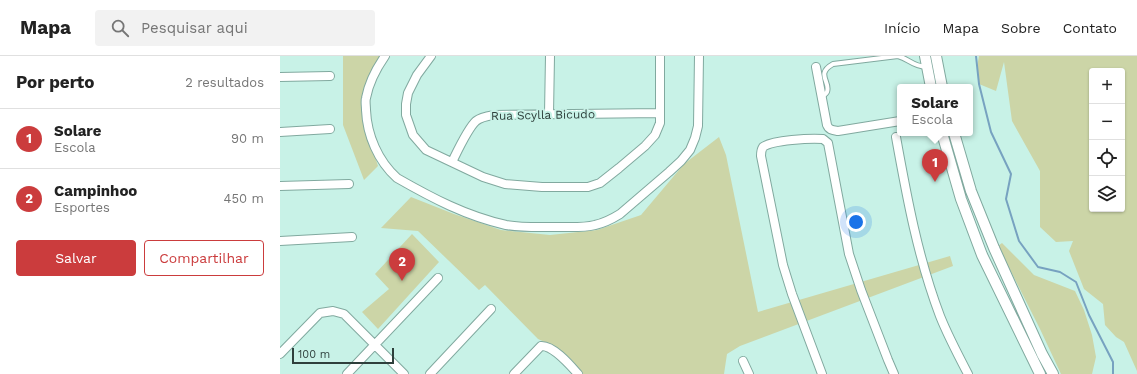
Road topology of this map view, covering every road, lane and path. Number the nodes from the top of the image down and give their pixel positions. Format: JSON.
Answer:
{"nodes":[{"id":1,"x":385,"y":56,"type":"edge"},
{"id":2,"x":431,"y":56,"type":"edge"},
{"id":3,"x":550,"y":56,"type":"edge"},
{"id":4,"x":660,"y":56,"type":"edge"},
{"id":5,"x":699,"y":56,"type":"edge"},
{"id":6,"x":925,"y":56,"type":"edge"},
{"id":7,"x":937,"y":60,"type":"edge"},
{"id":8,"x":816,"y":66,"type":"dead end"},
{"id":9,"x":926,"y":67,"type":"junction"},
{"id":10,"x":330,"y":76,"type":"dead end"},
{"id":11,"x":280,"y":77,"type":"edge"},
{"id":12,"x":929,"y":84,"type":"edge"},
{"id":13,"x":941,"y":84,"type":"edge"},
{"id":14,"x":822,"y":97,"type":"junction"},
{"id":15,"x":660,"y":113,"type":"junction"},
{"id":16,"x":549,"y":114,"type":"junction"},
{"id":17,"x":897,"y":121,"type":"edge"},
{"id":18,"x":330,"y":130,"type":"dead end"},
{"id":19,"x":280,"y":132,"type":"edge"},
{"id":20,"x":943,"y":136,"type":"edge"},
{"id":21,"x":955,"y":136,"type":"edge"},
{"id":22,"x":896,"y":137,"type":"dead end"},
{"id":23,"x":452,"y":162,"type":"junction"},
{"id":24,"x":349,"y":184,"type":"dead end"},
{"id":25,"x":280,"y":186,"type":"edge"},
{"id":26,"x":352,"y":237,"type":"dead end"},
{"id":27,"x":280,"y":241,"type":"edge"},
{"id":28,"x":438,"y":278,"type":"dead end"},
{"id":29,"x":492,"y":309,"type":"dead end"},
{"id":30,"x":375,"y":345,"type":"junction"},
{"id":31,"x":280,"y":354,"type":"edge"},
{"id":32,"x":743,"y":361,"type":"dead end"},
{"id":33,"x":347,"y":374,"type":"edge"},
{"id":34,"x":404,"y":374,"type":"edge"},
{"id":35,"x":430,"y":374,"type":"edge"},
{"id":36,"x":514,"y":374,"type":"edge"},
{"id":37,"x":578,"y":374,"type":"edge"},
{"id":38,"x":749,"y":374,"type":"edge"},
{"id":39,"x":822,"y":374,"type":"edge"},
{"id":40,"x":894,"y":374,"type":"edge"},
{"id":41,"x":968,"y":374,"type":"edge"},
{"id":42,"x":1040,"y":374,"type":"edge"},
{"id":43,"x":1053,"y":374,"type":"edge"}],
"edges":[{"from":1,"to":5,"type":"street"},
{"from":2,"to":23,"type":"street"},
{"from":3,"to":16,"type":"street"},
{"from":4,"to":15,"type":"street"},
{"from":6,"to":9,"type":"street"},
{"from":7,"to":9,"type":"street"},
{"from":7,"to":13,"type":"street"},
{"from":8,"to":14,"type":"street"},
{"from":9,"to":12,"type":"street"},
{"from":9,"to":14,"type":"lane"},
{"from":10,"to":11,"type":"street"},
{"from":14,"to":17,"type":"street"},
{"from":15,"to":16,"type":"street","name":"Rua Scylla Bicudo"},
{"from":15,"to":23,"type":"street"},
{"from":16,"to":23,"type":"street","name":"Rua Scylla Bicudo"},
{"from":18,"to":19,"type":"street"},
{"from":20,"to":42,"type":"street"},
{"from":21,"to":43,"type":"street"},
{"from":22,"to":41,"type":"street"},
{"from":24,"to":25,"type":"street"},
{"from":26,"to":27,"type":"street"},
{"from":28,"to":30,"type":"street"},
{"from":29,"to":35,"type":"street"},
{"from":30,"to":31,"type":"street"},
{"from":30,"to":33,"type":"street"},
{"from":30,"to":34,"type":"street"},
{"from":32,"to":38,"type":"street"},
{"from":36,"to":37,"type":"street"},
{"from":39,"to":40,"type":"street"}]}
